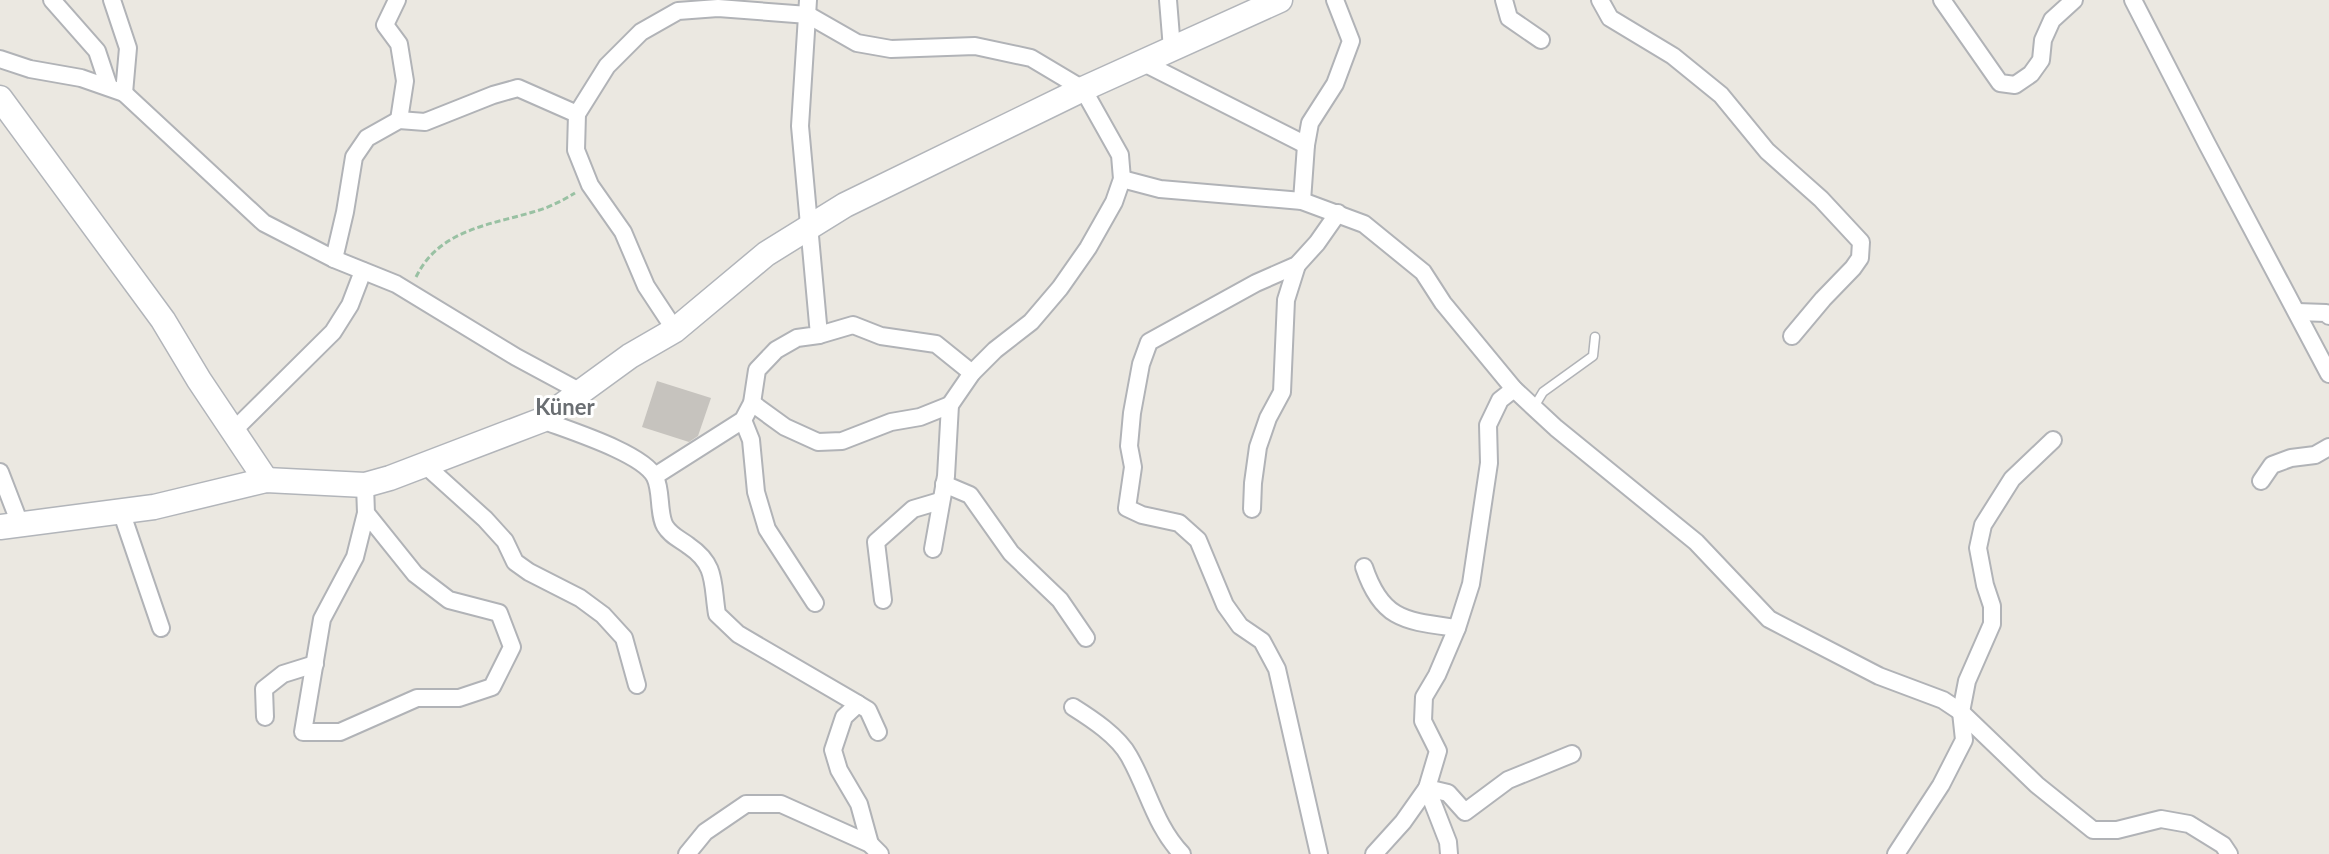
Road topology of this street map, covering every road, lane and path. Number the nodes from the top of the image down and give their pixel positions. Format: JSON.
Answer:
{"nodes":[{"id":1,"x":52,"y":0,"type":"edge"},
{"id":2,"x":112,"y":0,"type":"edge"},
{"id":3,"x":397,"y":0,"type":"edge"},
{"id":4,"x":1168,"y":0,"type":"edge"},
{"id":5,"x":1280,"y":0,"type":"edge"},
{"id":6,"x":1335,"y":0,"type":"edge"},
{"id":7,"x":1504,"y":0,"type":"edge"},
{"id":8,"x":1600,"y":0,"type":"edge"},
{"id":9,"x":1942,"y":0,"type":"edge"},
{"id":10,"x":2074,"y":0,"type":"edge"},
{"id":11,"x":2133,"y":0,"type":"edge"},
{"id":12,"x":808,"y":7,"type":"edge"},
{"id":13,"x":1541,"y":40,"type":"dead end"},
{"id":14,"x":1172,"y":49,"type":"junction"},
{"id":15,"x":0,"y":59,"type":"edge"},
{"id":16,"x":1142,"y":62,"type":"junction"},
{"id":17,"x":1083,"y":89,"type":"junction"},
{"id":18,"x":117,"y":90,"type":"junction"},
{"id":19,"x":0,"y":98,"type":"edge"},
{"id":20,"x":577,"y":114,"type":"junction"},
{"id":21,"x":399,"y":120,"type":"junction"},
{"id":22,"x":1306,"y":145,"type":"junction"},
{"id":23,"x":1122,"y":179,"type":"junction"},
{"id":24,"x":590,"y":185,"type":"junction"},
{"id":25,"x":1302,"y":201,"type":"junction"},
{"id":26,"x":1338,"y":213,"type":"junction"},
{"id":27,"x":810,"y":229,"type":"junction"},
{"id":28,"x":334,"y":259,"type":"junction"},
{"id":29,"x":1297,"y":265,"type":"junction"},
{"id":30,"x":363,"y":271,"type":"junction"},
{"id":31,"x":409,"y":292,"type":"junction"},
{"id":32,"x":2297,"y":312,"type":"junction"},
{"id":33,"x":2329,"y":315,"type":"edge"},
{"id":34,"x":675,"y":330,"type":"junction"},
{"id":35,"x":819,"y":335,"type":"junction"},
{"id":36,"x":1792,"y":336,"type":"dead end"},
{"id":37,"x":1595,"y":337,"type":"dead end"},
{"id":38,"x":972,"y":373,"type":"junction"},
{"id":39,"x":2329,"y":374,"type":"edge"},
{"id":40,"x":1514,"y":389,"type":"junction"},
{"id":41,"x":581,"y":392,"type":"junction"},
{"id":42,"x":752,"y":403,"type":"junction"},
{"id":43,"x":950,"y":405,"type":"junction"},
{"id":44,"x":1534,"y":407,"type":"junction"},
{"id":45,"x":542,"y":420,"type":"junction"},
{"id":46,"x":743,"y":420,"type":"junction"},
{"id":47,"x":233,"y":431,"type":"junction"},
{"id":48,"x":2053,"y":440,"type":"dead end"},
{"id":49,"x":2329,"y":447,"type":"edge"},
{"id":50,"x":424,"y":464,"type":"junction"},
{"id":51,"x":0,"y":472,"type":"edge"},
{"id":52,"x":655,"y":476,"type":"junction"},
{"id":53,"x":266,"y":480,"type":"junction"},
{"id":54,"x":2261,"y":481,"type":"dead end"},
{"id":55,"x":944,"y":484,"type":"junction"},
{"id":56,"x":365,"y":485,"type":"junction"},
{"id":57,"x":940,"y":501,"type":"junction"},
{"id":58,"x":1252,"y":509,"type":"dead end"},
{"id":59,"x":121,"y":511,"type":"junction"},
{"id":60,"x":366,"y":513,"type":"junction"},
{"id":61,"x":10,"y":525,"type":"edge"},
{"id":62,"x":933,"y":549,"type":"dead end"},
{"id":63,"x":1364,"y":567,"type":"dead end"},
{"id":64,"x":883,"y":600,"type":"dead end"},
{"id":65,"x":815,"y":603,"type":"dead end"},
{"id":66,"x":161,"y":628,"type":"dead end"},
{"id":67,"x":1457,"y":628,"type":"junction"},
{"id":68,"x":1086,"y":638,"type":"dead end"},
{"id":69,"x":315,"y":664,"type":"junction"},
{"id":70,"x":637,"y":685,"type":"dead end"},
{"id":71,"x":858,"y":704,"type":"junction"},
{"id":72,"x":1073,"y":707,"type":"dead end"},
{"id":73,"x":1961,"y":712,"type":"junction"},
{"id":74,"x":265,"y":717,"type":"dead end"},
{"id":75,"x":878,"y":732,"type":"dead end"},
{"id":76,"x":1572,"y":754,"type":"dead end"},
{"id":77,"x":1427,"y":788,"type":"junction"},
{"id":78,"x":875,"y":849,"type":"edge"},
{"id":79,"x":687,"y":854,"type":"edge"},
{"id":80,"x":1182,"y":854,"type":"edge"},
{"id":81,"x":1319,"y":854,"type":"edge"},
{"id":82,"x":1374,"y":854,"type":"edge"},
{"id":83,"x":1449,"y":854,"type":"edge"},
{"id":84,"x":1896,"y":854,"type":"edge"},
{"id":85,"x":2229,"y":854,"type":"edge"}],
"edges":[{"from":1,"to":18,"type":"street"},
{"from":2,"to":18,"type":"street"},
{"from":3,"to":21,"type":"street"},
{"from":4,"to":14,"type":"street"},
{"from":5,"to":14,"type":"street"},
{"from":6,"to":22,"type":"street"},
{"from":7,"to":13,"type":"street"},
{"from":8,"to":36,"type":"street"},
{"from":9,"to":10,"type":"street"},
{"from":11,"to":32,"type":"street"},
{"from":12,"to":17,"type":"street"},
{"from":12,"to":20,"type":"street"},
{"from":12,"to":27,"type":"street"},
{"from":14,"to":16,"type":"street"},
{"from":15,"to":18,"type":"street"},
{"from":16,"to":17,"type":"street"},
{"from":16,"to":22,"type":"street"},
{"from":17,"to":23,"type":"street"},
{"from":17,"to":27,"type":"street"},
{"from":18,"to":28,"type":"street"},
{"from":19,"to":47,"type":"street"},
{"from":20,"to":21,"type":"street"},
{"from":20,"to":24,"type":"street"},
{"from":21,"to":28,"type":"street"},
{"from":22,"to":25,"type":"street"},
{"from":23,"to":25,"type":"street"},
{"from":23,"to":38,"type":"street"},
{"from":24,"to":31,"type":"path"},
{"from":24,"to":34,"type":"street"},
{"from":25,"to":26,"type":"street"},
{"from":26,"to":29,"type":"street"},
{"from":26,"to":40,"type":"street"},
{"from":27,"to":34,"type":"street"},
{"from":27,"to":35,"type":"street"},
{"from":28,"to":30,"type":"street"},
{"from":29,"to":58,"type":"street"},
{"from":29,"to":81,"type":"street"},
{"from":30,"to":31,"type":"street"},
{"from":30,"to":47,"type":"street"},
{"from":31,"to":41,"type":"street"},
{"from":32,"to":33,"type":"street"},
{"from":32,"to":39,"type":"street"},
{"from":34,"to":41,"type":"street"},
{"from":35,"to":38,"type":"street"},
{"from":35,"to":42,"type":"street"},
{"from":37,"to":44,"type":"lane"},
{"from":38,"to":43,"type":"street"},
{"from":40,"to":44,"type":"street"},
{"from":40,"to":67,"type":"street"},
{"from":41,"to":45,"type":"street"},
{"from":42,"to":43,"type":"street"},
{"from":42,"to":46,"type":"street"},
{"from":43,"to":55,"type":"street"},
{"from":44,"to":73,"type":"street"},
{"from":45,"to":50,"type":"street"},
{"from":45,"to":52,"type":"street"},
{"from":46,"to":52,"type":"street"},
{"from":46,"to":65,"type":"street"},
{"from":47,"to":53,"type":"street"},
{"from":48,"to":73,"type":"street"},
{"from":49,"to":54,"type":"street"},
{"from":50,"to":56,"type":"street"},
{"from":50,"to":70,"type":"street"},
{"from":51,"to":61,"type":"street"},
{"from":52,"to":71,"type":"street"},
{"from":53,"to":56,"type":"street"},
{"from":53,"to":59,"type":"street"},
{"from":55,"to":57,"type":"street"},
{"from":55,"to":68,"type":"street"},
{"from":56,"to":60,"type":"street"},
{"from":57,"to":62,"type":"street"},
{"from":57,"to":64,"type":"street"},
{"from":59,"to":61,"type":"street"},
{"from":59,"to":66,"type":"street"},
{"from":60,"to":69,"type":"street"},
{"from":60,"to":69,"type":"street"},
{"from":63,"to":67,"type":"street"},
{"from":67,"to":77,"type":"street"},
{"from":69,"to":74,"type":"street"},
{"from":71,"to":75,"type":"street"},
{"from":71,"to":78,"type":"street"},
{"from":72,"to":80,"type":"street"},
{"from":73,"to":84,"type":"street"},
{"from":73,"to":85,"type":"street"},
{"from":76,"to":77,"type":"street"},
{"from":77,"to":82,"type":"street"},
{"from":77,"to":83,"type":"street"},
{"from":78,"to":79,"type":"street"}]}
